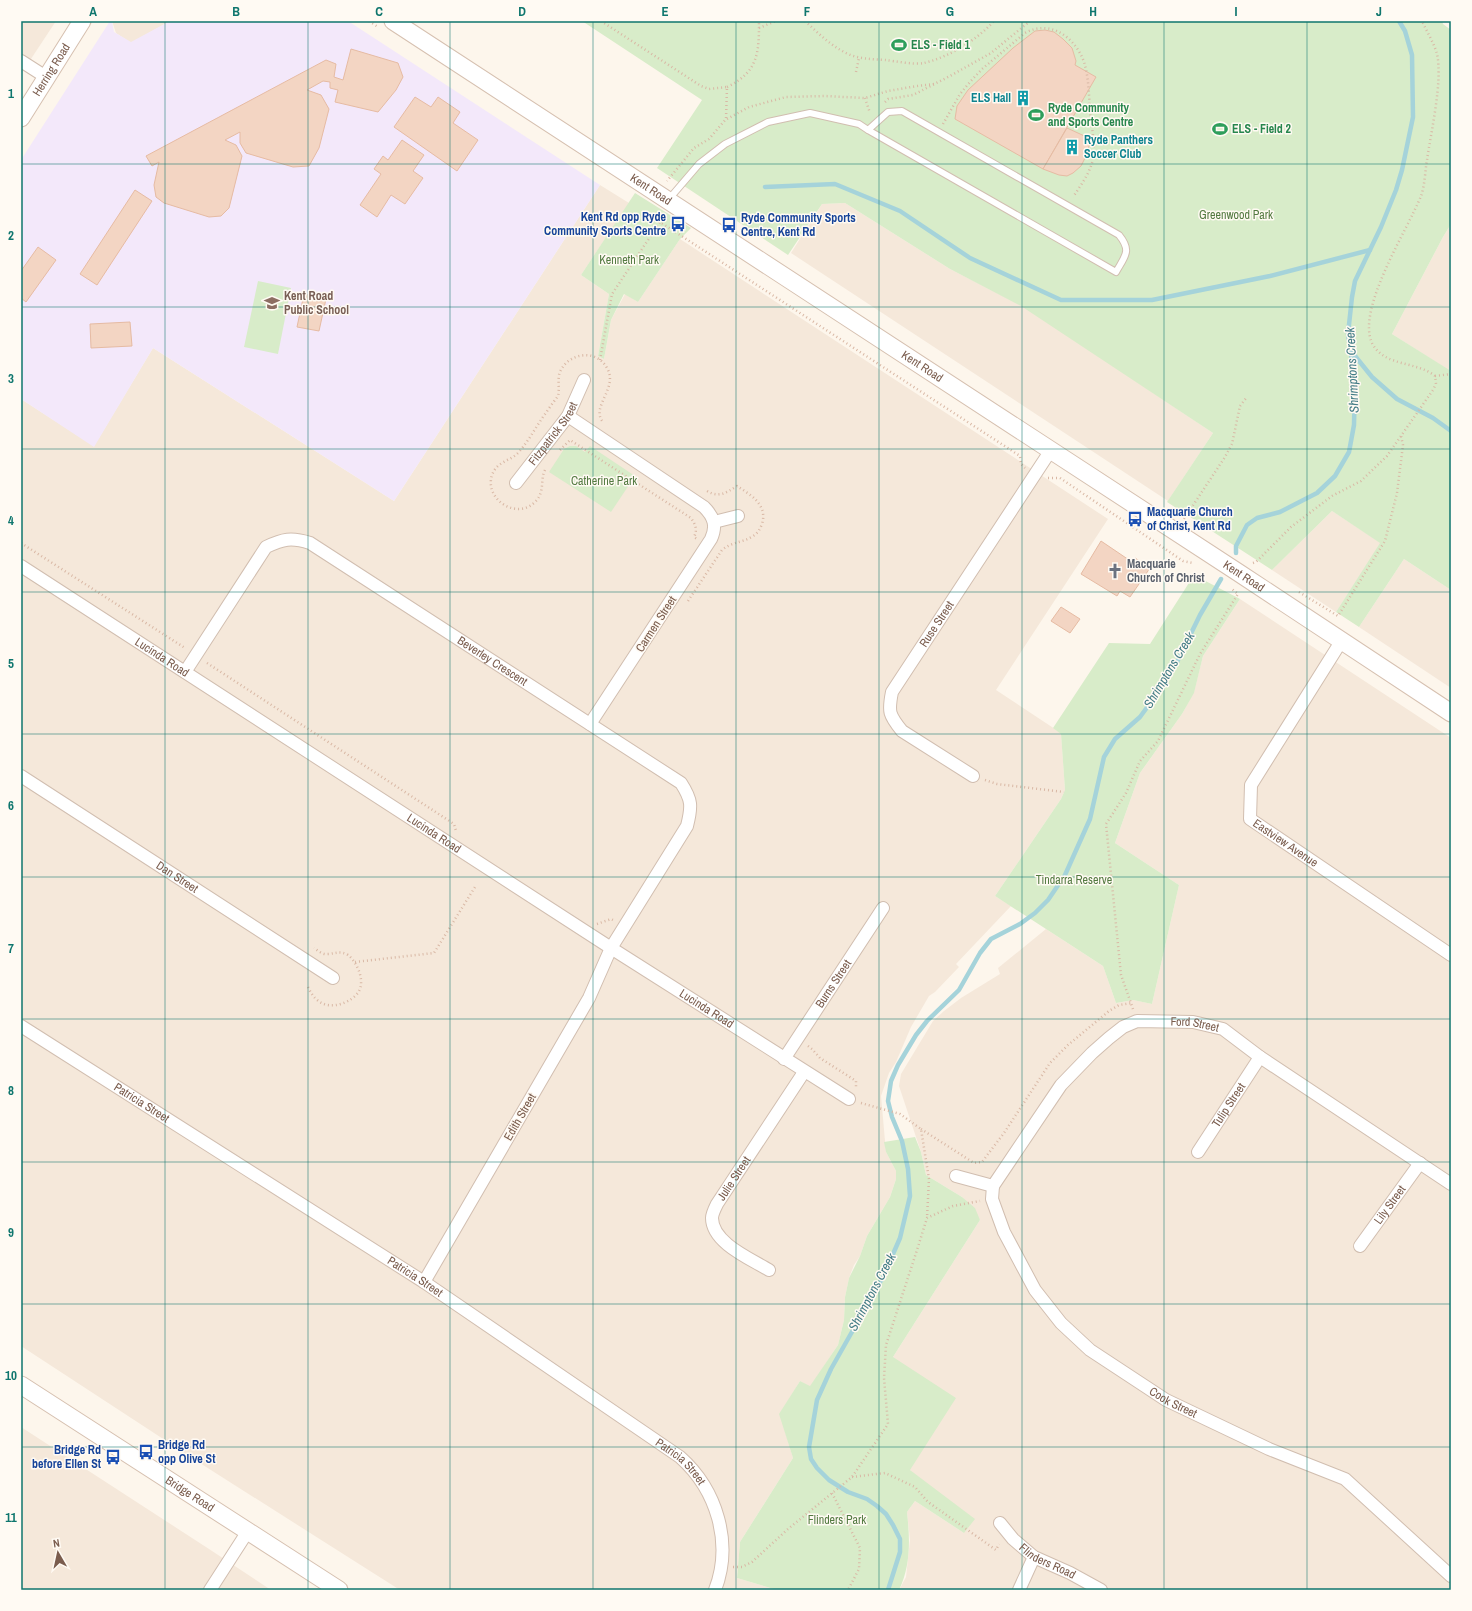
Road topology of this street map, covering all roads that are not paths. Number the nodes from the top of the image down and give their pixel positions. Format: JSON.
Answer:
{"nodes":[{"id":1,"x":82,"y":21,"type":"edge"},
{"id":2,"x":393,"y":21,"type":"edge"},
{"id":3,"x":21,"y":61,"type":"edge"},
{"id":4,"x":46,"y":77,"type":"junction"},
{"id":5,"x":21,"y":118,"type":"edge"},
{"id":6,"x":868,"y":130,"type":"junction"},
{"id":7,"x":662,"y":197,"type":"junction"},
{"id":8,"x":584,"y":380,"type":"dead end"},
{"id":9,"x":568,"y":416,"type":"junction"},
{"id":10,"x":1051,"y":450,"type":"junction"},
{"id":11,"x":516,"y":483,"type":"dead end"},
{"id":12,"x":738,"y":516,"type":"dead end"},
{"id":13,"x":714,"y":522,"type":"junction"},
{"id":14,"x":21,"y":566,"type":"edge"},
{"id":15,"x":1342,"y":640,"type":"junction"},
{"id":16,"x":185,"y":672,"type":"junction"},
{"id":17,"x":1451,"y":713,"type":"edge"},
{"id":18,"x":590,"y":724,"type":"junction"},
{"id":19,"x":21,"y":776,"type":"edge"},
{"id":20,"x":973,"y":776,"type":"road end"},
{"id":21,"x":882,"y":908,"type":"dead end"},
{"id":22,"x":610,"y":948,"type":"junction"},
{"id":23,"x":1451,"y":954,"type":"edge"},
{"id":24,"x":333,"y":978,"type":"dead end"},
{"id":25,"x":21,"y":1026,"type":"edge"},
{"id":26,"x":1260,"y":1057,"type":"junction"},
{"id":27,"x":784,"y":1058,"type":"junction"},
{"id":28,"x":804,"y":1072,"type":"junction"},
{"id":29,"x":854,"y":1098,"type":"road end"},
{"id":30,"x":1198,"y":1152,"type":"dead end"},
{"id":31,"x":1420,"y":1163,"type":"junction"},
{"id":32,"x":956,"y":1176,"type":"dead end"},
{"id":33,"x":1451,"y":1184,"type":"edge"},
{"id":34,"x":993,"y":1186,"type":"junction"},
{"id":35,"x":1360,"y":1246,"type":"dead end"},
{"id":36,"x":769,"y":1270,"type":"dead end"},
{"id":37,"x":424,"y":1282,"type":"junction"},
{"id":38,"x":21,"y":1385,"type":"edge"},
{"id":39,"x":1003,"y":1526,"type":"road end"},
{"id":40,"x":248,"y":1531,"type":"junction"},
{"id":41,"x":1034,"y":1557,"type":"junction"},
{"id":42,"x":1451,"y":1576,"type":"edge"},
{"id":43,"x":210,"y":1590,"type":"edge"},
{"id":44,"x":339,"y":1590,"type":"edge"},
{"id":45,"x":715,"y":1590,"type":"edge"},
{"id":46,"x":1019,"y":1590,"type":"edge"},
{"id":47,"x":1102,"y":1590,"type":"edge"}],
"edges":[{"from":1,"to":4,"type":"street","name":"Herring Road"},
{"from":2,"to":7,"type":"street","name":"Kent Road"},
{"from":3,"to":4,"type":"street"},
{"from":4,"to":5,"type":"street","name":"Herring Road"},
{"from":6,"to":6,"type":"lane"},
{"from":6,"to":7,"type":"lane"},
{"from":7,"to":10,"type":"street","name":"Kent Road"},
{"from":8,"to":9,"type":"street","name":"Fitzpatrick Street"},
{"from":9,"to":11,"type":"street","name":"Fitzpatrick Street"},
{"from":9,"to":13,"type":"street"},
{"from":10,"to":15,"type":"street","name":"Kent Road"},
{"from":10,"to":20,"type":"street","name":"Ruse Street"},
{"from":12,"to":13,"type":"street"},
{"from":13,"to":18,"type":"street","name":"Carmen Street"},
{"from":14,"to":16,"type":"street","name":"Lucinda Road"},
{"from":15,"to":17,"type":"street","name":"Kent Road"},
{"from":15,"to":23,"type":"street","name":"Eastview Avenue"},
{"from":16,"to":18,"type":"street","name":"Beverley Crescent"},
{"from":16,"to":22,"type":"street","name":"Lucinda Road"},
{"from":18,"to":22,"type":"street","name":"Beverley Crescent"},
{"from":19,"to":24,"type":"street","name":"Dan Street"},
{"from":21,"to":27,"type":"street","name":"Burns Street"},
{"from":22,"to":27,"type":"street","name":"Lucinda Road"},
{"from":22,"to":37,"type":"street","name":"Edith Street"},
{"from":25,"to":37,"type":"street","name":"Patricia Street"},
{"from":26,"to":30,"type":"street","name":"Tulip Street"},
{"from":26,"to":31,"type":"street","name":"Ford Street"},
{"from":26,"to":34,"type":"street","name":"Ford Street"},
{"from":27,"to":28,"type":"street","name":"Lucinda Road"},
{"from":28,"to":29,"type":"street","name":"Lucinda Road"},
{"from":28,"to":36,"type":"street","name":"Julie Street"},
{"from":31,"to":33,"type":"street","name":"Ford Street"},
{"from":31,"to":35,"type":"street","name":"Lily Street"},
{"from":32,"to":34,"type":"street"},
{"from":34,"to":42,"type":"street","name":"Cook Street"},
{"from":37,"to":45,"type":"street","name":"Patricia Street"},
{"from":38,"to":40,"type":"street","name":"Bridge Road"},
{"from":39,"to":41,"type":"street","name":"Flinders Road"},
{"from":40,"to":43,"type":"street"},
{"from":40,"to":44,"type":"street","name":"Bridge Road"},
{"from":41,"to":46,"type":"street"},
{"from":41,"to":47,"type":"street","name":"Flinders Road"}]}
